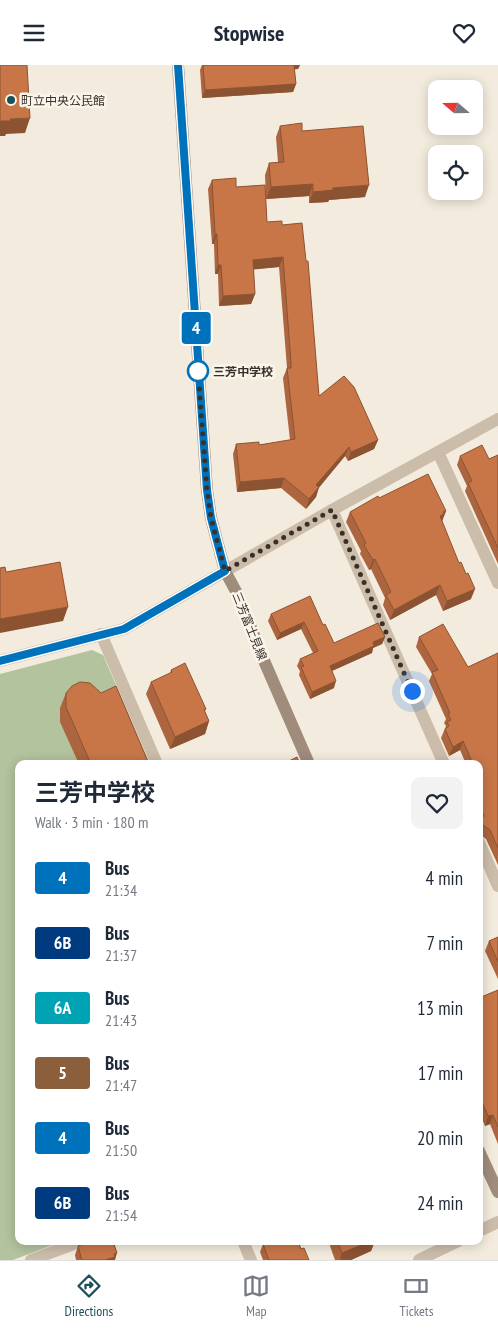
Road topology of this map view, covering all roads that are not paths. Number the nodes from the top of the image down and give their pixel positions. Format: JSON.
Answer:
{"nodes":[{"id":1,"x":178,"y":65,"type":"edge"},
{"id":2,"x":498,"y":419,"type":"edge"},
{"id":3,"x":438,"y":452,"type":"junction"},
{"id":4,"x":332,"y":510,"type":"junction"},
{"id":5,"x":493,"y":555,"type":"edge"},
{"id":6,"x":225,"y":571,"type":"junction"},
{"id":7,"x":498,"y":583,"type":"edge"},
{"id":8,"x":101,"y":635,"type":"junction"},
{"id":9,"x":0,"y":661,"type":"edge"},
{"id":10,"x":155,"y":760,"type":"edge"},
{"id":11,"x":307,"y":760,"type":"edge"},
{"id":12,"x":442,"y":760,"type":"edge"},
{"id":13,"x":483,"y":851,"type":"edge"},
{"id":14,"x":498,"y":886,"type":"edge"},
{"id":15,"x":483,"y":1160,"type":"edge"},
{"id":16,"x":498,"y":1192,"type":"edge"},
{"id":17,"x":498,"y":1222,"type":"edge"},
{"id":18,"x":483,"y":1229,"type":"edge"},
{"id":19,"x":71,"y":1245,"type":"edge"},
{"id":20,"x":245,"y":1245,"type":"edge"},
{"id":21,"x":450,"y":1245,"type":"edge"},
{"id":22,"x":31,"y":1260,"type":"edge"},
{"id":23,"x":251,"y":1260,"type":"edge"},
{"id":24,"x":419,"y":1260,"type":"edge"}],
"edges":[{"from":1,"to":6,"type":"main road","name":"三芳富士見線"},
{"from":2,"to":3,"type":"street"},
{"from":3,"to":4,"type":"street"},
{"from":3,"to":5,"type":"street"},
{"from":4,"to":6,"type":"street"},
{"from":4,"to":12,"type":"street"},
{"from":5,"to":7,"type":"street"},
{"from":6,"to":8,"type":"street"},
{"from":6,"to":11,"type":"main road","name":"三芳富士見線"},
{"from":8,"to":9,"type":"street"},
{"from":8,"to":10,"type":"street"},
{"from":13,"to":14,"type":"street"},
{"from":15,"to":16,"type":"main road"},
{"from":17,"to":18,"type":"street"},
{"from":19,"to":22,"type":"street"},
{"from":20,"to":23,"type":"street"},
{"from":21,"to":24,"type":"street"}]}
